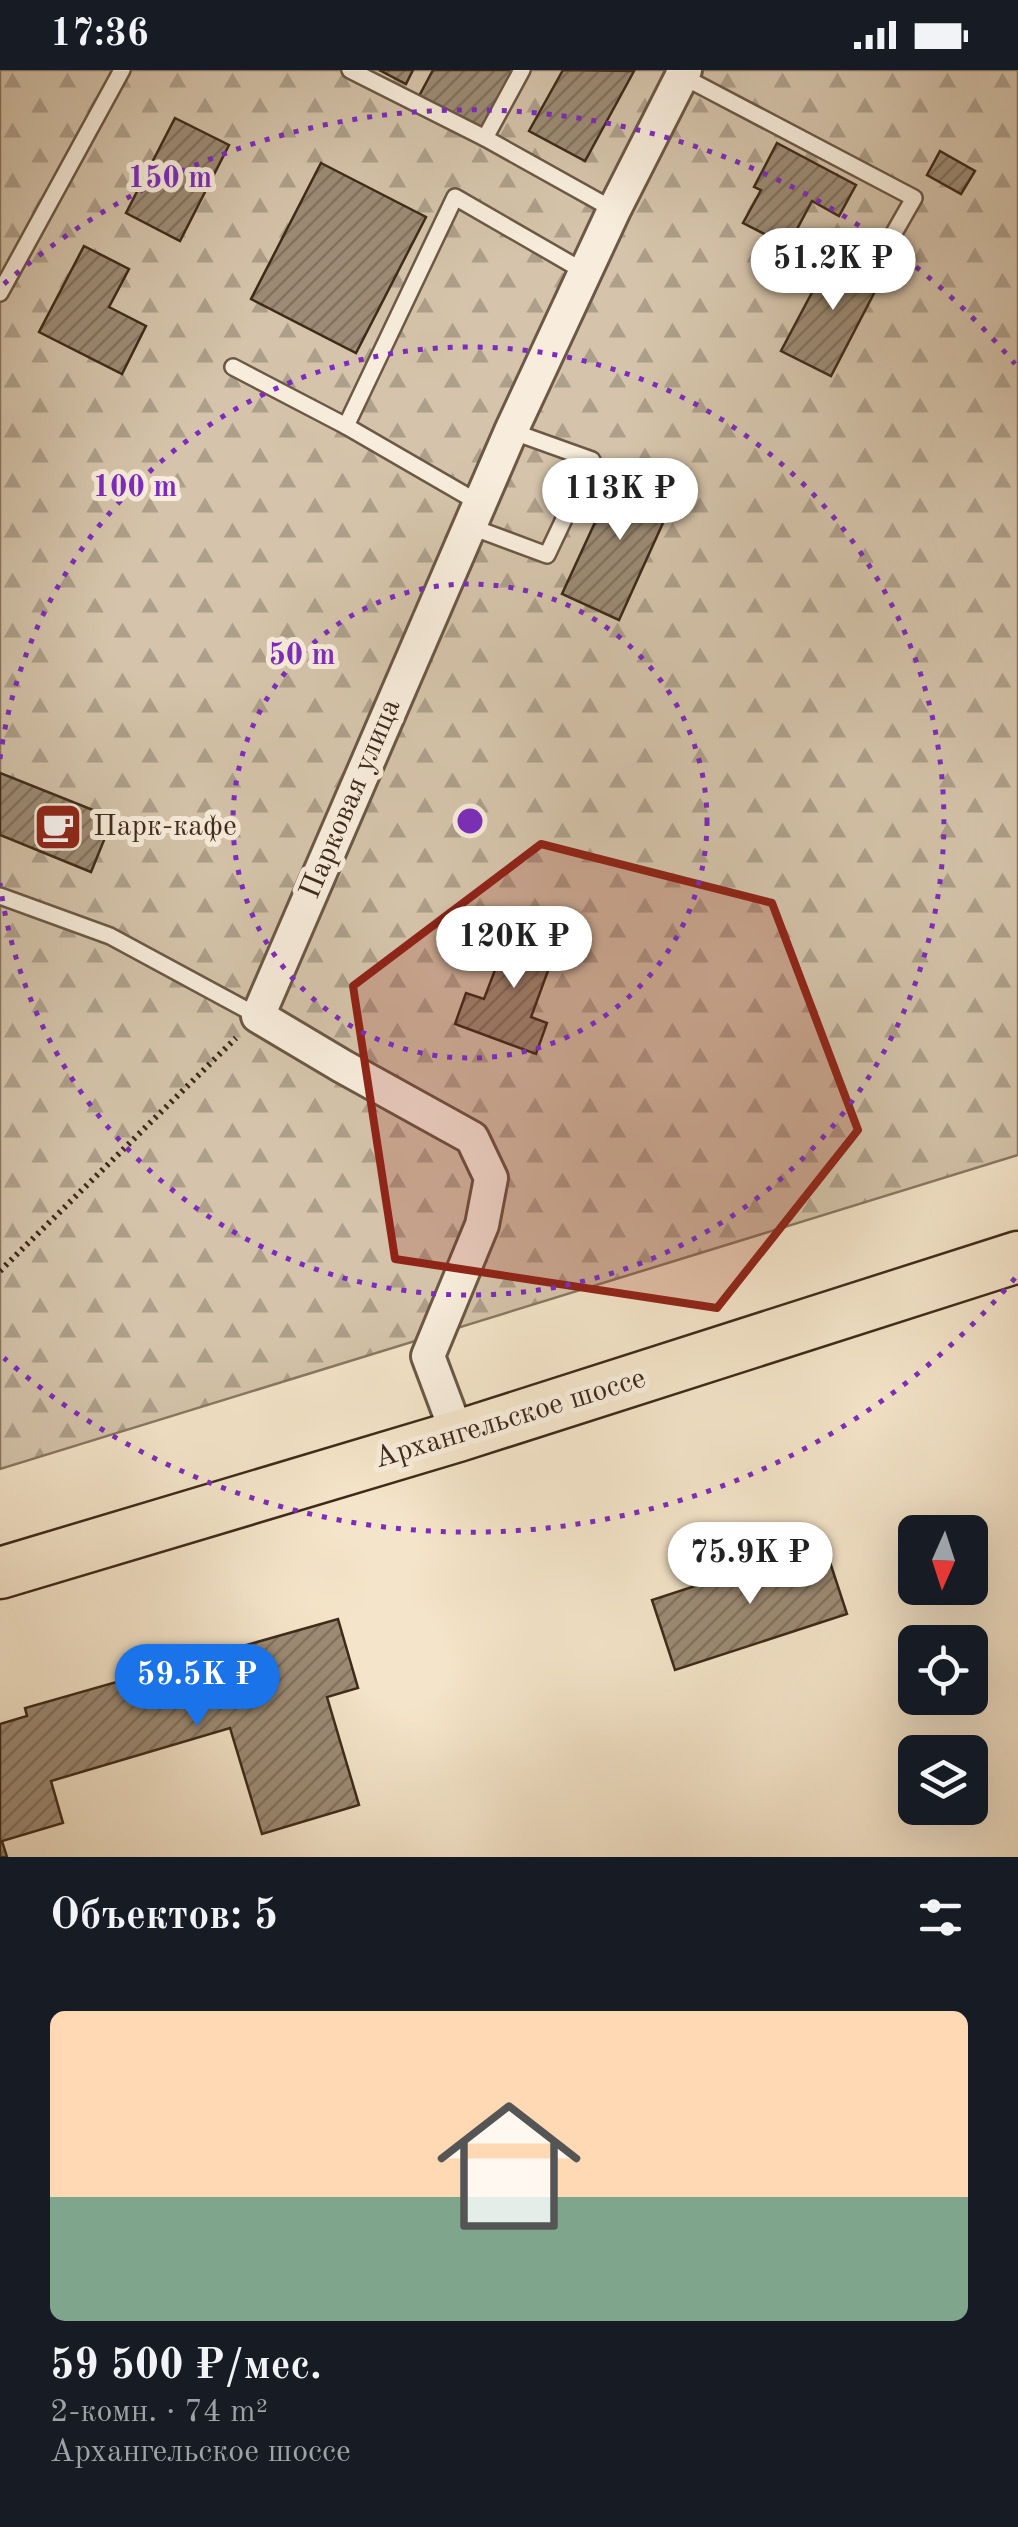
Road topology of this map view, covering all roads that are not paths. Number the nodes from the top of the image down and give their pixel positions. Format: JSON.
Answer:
{"nodes":[{"id":1,"x":122,"y":70,"type":"edge"},
{"id":2,"x":350,"y":70,"type":"edge"},
{"id":3,"x":522,"y":70,"type":"edge"},
{"id":4,"x":684,"y":73,"type":"edge"},
{"id":5,"x":485,"y":138,"type":"junction"},
{"id":6,"x":614,"y":210,"type":"junction"},
{"id":7,"x":878,"y":261,"type":"dead end"},
{"id":8,"x":585,"y":272,"type":"junction"},
{"id":9,"x":0,"y":293,"type":"edge"},
{"id":10,"x":233,"y":368,"type":"dead end"},
{"id":11,"x":346,"y":426,"type":"junction"},
{"id":12,"x":511,"y":431,"type":"junction"},
{"id":13,"x":474,"y":515,"type":"junction"},
{"id":14,"x":0,"y":896,"type":"edge"},
{"id":15,"x":258,"y":1016,"type":"junction"},
{"id":16,"x":1018,"y":1258,"type":"edge"},
{"id":17,"x":458,"y":1436,"type":"junction"},
{"id":18,"x":0,"y":1573,"type":"edge"}],
"edges":[{"from":1,"to":9,"type":"lane"},
{"from":2,"to":5,"type":"lane"},
{"from":3,"to":5,"type":"lane"},
{"from":4,"to":6,"type":"street","name":"Парковая улица"},
{"from":4,"to":7,"type":"lane"},
{"from":5,"to":6,"type":"lane"},
{"from":6,"to":8,"type":"street","name":"Парковая улица"},
{"from":8,"to":11,"type":"lane"},
{"from":8,"to":12,"type":"street","name":"Парковая улица"},
{"from":10,"to":11,"type":"lane"},
{"from":11,"to":13,"type":"lane"},
{"from":12,"to":13,"type":"street","name":"Парковая улица"},
{"from":12,"to":13,"type":"lane"},
{"from":13,"to":15,"type":"street","name":"Парковая улица"},
{"from":14,"to":15,"type":"lane"},
{"from":15,"to":17,"type":"street"},
{"from":16,"to":17,"type":"main road","name":"Архангельское шоссе"},
{"from":17,"to":18,"type":"main road","name":"Архангельское шоссе"}]}
